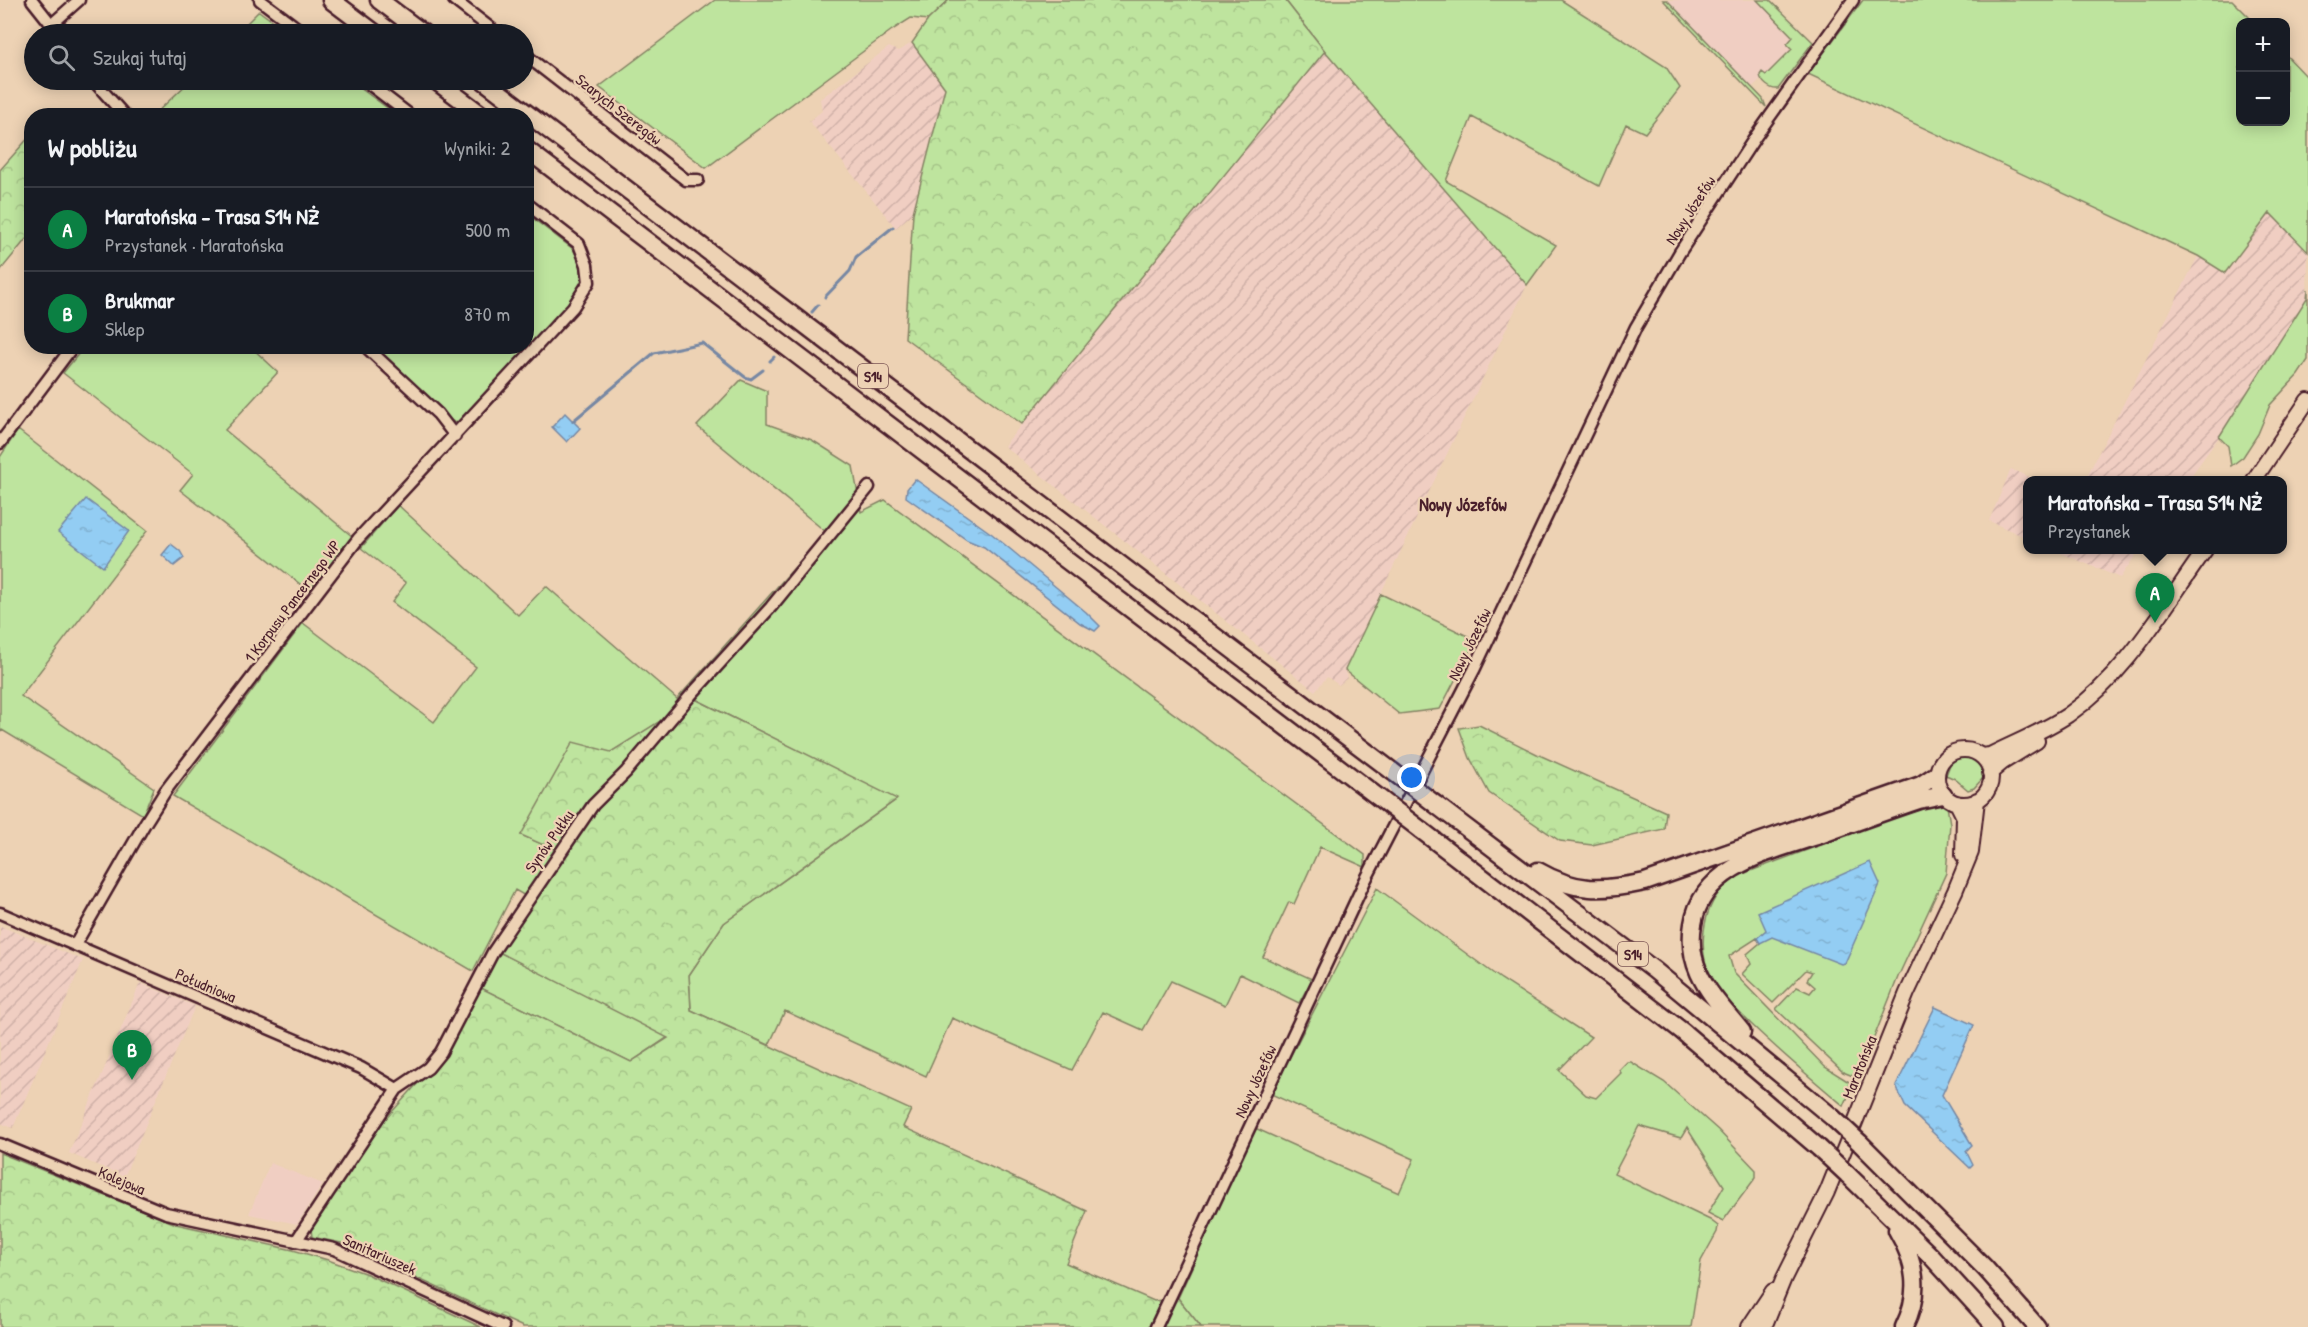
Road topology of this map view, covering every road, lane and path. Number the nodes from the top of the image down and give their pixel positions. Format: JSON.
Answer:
{"nodes":[{"id":1,"x":32,"y":0,"type":"edge"},
{"id":2,"x":79,"y":0,"type":"edge"},
{"id":3,"x":260,"y":0,"type":"edge"},
{"id":4,"x":331,"y":0,"type":"edge"},
{"id":5,"x":379,"y":0,"type":"edge"},
{"id":6,"x":454,"y":0,"type":"edge"},
{"id":7,"x":1853,"y":0,"type":"edge"},
{"id":8,"x":50,"y":24,"type":"edge"},
{"id":9,"x":52,"y":24,"type":"edge"},
{"id":10,"x":292,"y":24,"type":"edge"},
{"id":11,"x":363,"y":24,"type":"edge"},
{"id":12,"x":411,"y":24,"type":"edge"},
{"id":13,"x":485,"y":24,"type":"edge"},
{"id":14,"x":534,"y":62,"type":"edge"},
{"id":15,"x":102,"y":90,"type":"edge"},
{"id":16,"x":377,"y":90,"type":"edge"},
{"id":17,"x":448,"y":90,"type":"edge"},
{"id":18,"x":496,"y":90,"type":"edge"},
{"id":19,"x":118,"y":108,"type":"edge"},
{"id":20,"x":401,"y":108,"type":"edge"},
{"id":21,"x":472,"y":108,"type":"edge"},
{"id":22,"x":520,"y":108,"type":"edge"},
{"id":23,"x":534,"y":119,"type":"edge"},
{"id":24,"x":534,"y":155,"type":"edge"},
{"id":25,"x":698,"y":180,"type":"dead end"},
{"id":26,"x":534,"y":209,"type":"edge"},
{"id":27,"x":534,"y":350,"type":"edge"},
{"id":28,"x":67,"y":354,"type":"edge"},
{"id":29,"x":374,"y":354,"type":"edge"},
{"id":30,"x":530,"y":354,"type":"edge"},
{"id":31,"x":2308,"y":400,"type":"edge"},
{"id":32,"x":455,"y":436,"type":"junction"},
{"id":33,"x":0,"y":443,"type":"edge"},
{"id":34,"x":2257,"y":476,"type":"edge"},
{"id":35,"x":869,"y":487,"type":"dead end"},
{"id":36,"x":2202,"y":554,"type":"edge"},
{"id":37,"x":2066,"y":716,"type":"junction"},
{"id":38,"x":1981,"y":756,"type":"junction"},
{"id":39,"x":1990,"y":773,"type":"junction"},
{"id":40,"x":1936,"y":775,"type":"junction"},
{"id":41,"x":1950,"y":799,"type":"junction"},
{"id":42,"x":1977,"y":800,"type":"junction"},
{"id":43,"x":1498,"y":850,"type":"junction"},
{"id":44,"x":1963,"y":869,"type":"junction"},
{"id":45,"x":0,"y":913,"type":"edge"},
{"id":46,"x":75,"y":945,"type":"junction"},
{"id":47,"x":1766,"y":1060,"type":"junction"},
{"id":48,"x":397,"y":1089,"type":"junction"},
{"id":49,"x":0,"y":1144,"type":"edge"},
{"id":50,"x":1884,"y":1209,"type":"junction"},
{"id":51,"x":238,"y":1228,"type":"joint"},
{"id":52,"x":296,"y":1240,"type":"junction"},
{"id":53,"x":1784,"y":1278,"type":"junction"},
{"id":54,"x":503,"y":1327,"type":"edge"},
{"id":55,"x":1156,"y":1327,"type":"edge"},
{"id":56,"x":1749,"y":1327,"type":"edge"},
{"id":57,"x":1764,"y":1327,"type":"edge"},
{"id":58,"x":1904,"y":1327,"type":"edge"},
{"id":59,"x":1996,"y":1327,"type":"edge"},
{"id":60,"x":2037,"y":1327,"type":"edge"}],
"edges":[{"from":1,"to":8,"type":"street"},
{"from":2,"to":9,"type":"street"},
{"from":3,"to":10,"type":"street"},
{"from":4,"to":11,"type":"highway"},
{"from":5,"to":12,"type":"highway"},
{"from":6,"to":13,"type":"street"},
{"from":7,"to":55,"type":"street","name":"Nowy Józefów"},
{"from":14,"to":25,"type":"street","name":"Szarych Szeregów"},
{"from":15,"to":19,"type":"street"},
{"from":16,"to":20,"type":"street"},
{"from":17,"to":21,"type":"highway"},
{"from":18,"to":22,"type":"highway","number":"S14","bridge":true},
{"from":23,"to":43,"type":"highway","number":"S14","bridge":true},
{"from":24,"to":50,"type":"highway","number":"S14","bridge":true},
{"from":26,"to":27,"type":"street","name":"1 Korpusu Pancernego WP"},
{"from":28,"to":33,"type":"street"},
{"from":29,"to":32,"type":"street"},
{"from":30,"to":32,"type":"street","name":"1 Korpusu Pancernego WP"},
{"from":31,"to":34,"type":"main road"},
{"from":32,"to":46,"type":"street","name":"1 Korpusu Pancernego WP"},
{"from":35,"to":48,"type":"street","name":"Synów Pułku"},
{"from":36,"to":37,"type":"main road"},
{"from":37,"to":38,"type":"main road"},
{"from":37,"to":39,"type":"main road"},
{"from":38,"to":39,"type":"main road"},
{"from":38,"to":40,"type":"main road"},
{"from":39,"to":42,"type":"main road"},
{"from":40,"to":41,"type":"main road"},
{"from":40,"to":43,"type":"highway"},
{"from":41,"to":42,"type":"main road"},
{"from":41,"to":44,"type":"main road","name":"Maratońska"},
{"from":41,"to":47,"type":"highway"},
{"from":42,"to":44,"type":"main road","name":"Maratońska"},
{"from":43,"to":47,"type":"highway","number":"S14"},
{"from":44,"to":53,"type":"main road","name":"Maratońska"},
{"from":45,"to":46,"type":"street","name":"Południowa"},
{"from":46,"to":48,"type":"street","name":"Południowa"},
{"from":47,"to":60,"type":"highway","number":"S14","bridge":true},
{"from":48,"to":52,"type":"street","name":"Synów Pułku"},
{"from":49,"to":51,"type":"street","name":"Kolejowa"},
{"from":50,"to":58,"type":"highway"},
{"from":50,"to":59,"type":"highway","number":"S14"},
{"from":51,"to":52,"type":"street","name":"Sanitariuszek"},
{"from":52,"to":54,"type":"street","name":"Sanitariuszek"},
{"from":53,"to":56,"type":"main road","name":"Maratońska"},
{"from":53,"to":57,"type":"main road","name":"Maratońska"}]}
